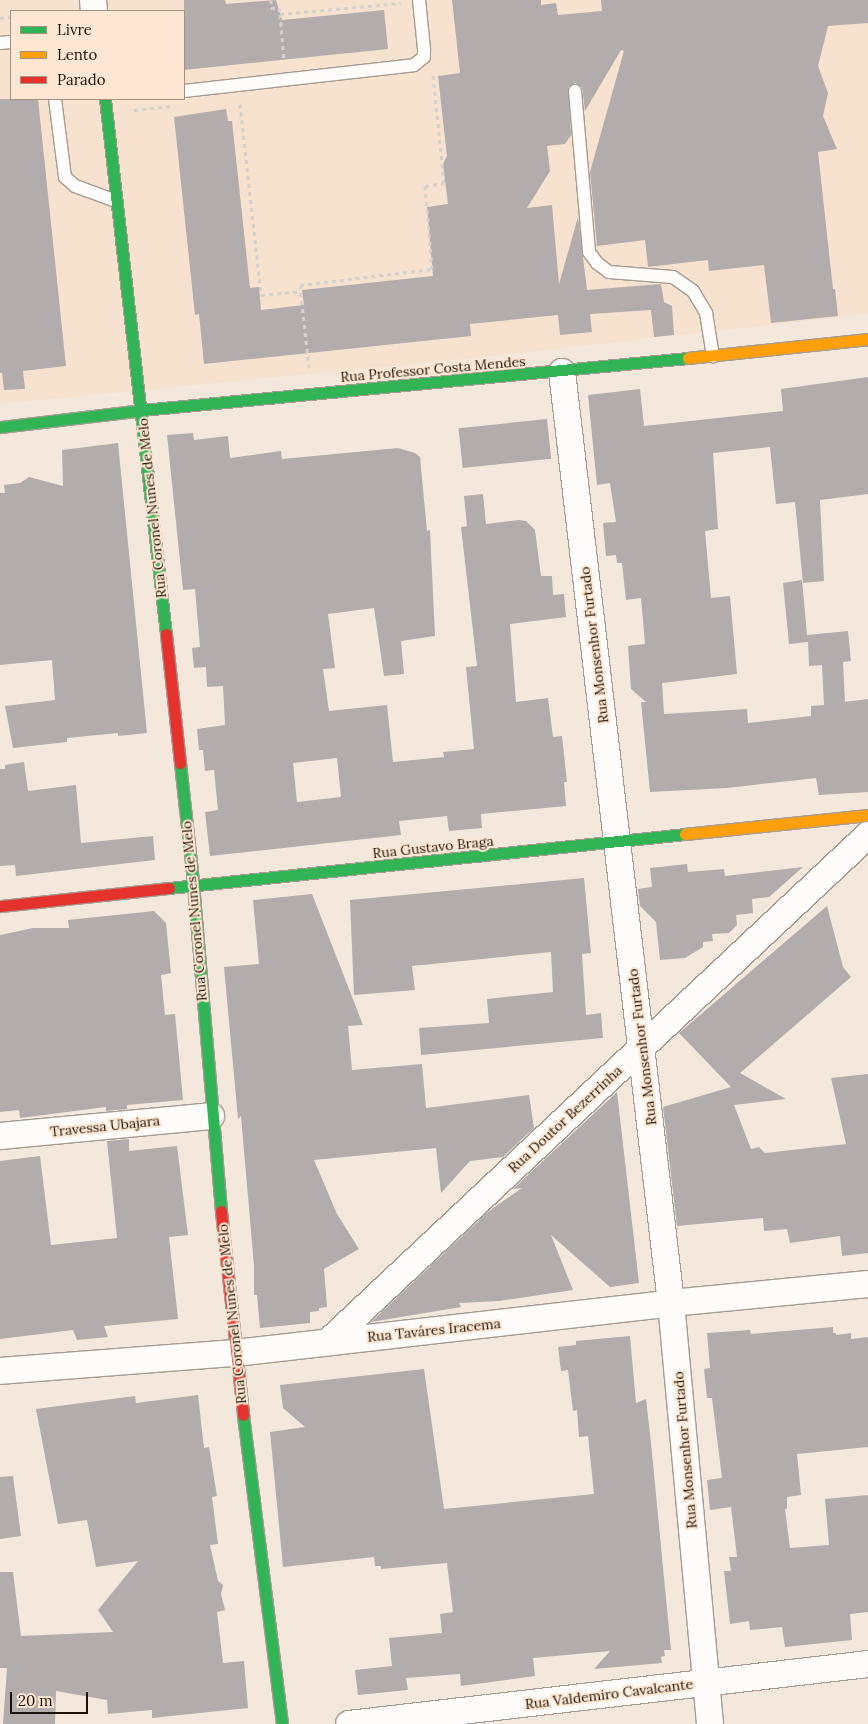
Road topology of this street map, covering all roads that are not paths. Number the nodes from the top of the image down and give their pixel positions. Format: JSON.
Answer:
{"nodes":[{"id":1,"x":419,"y":0,"type":"edge"},
{"id":2,"x":185,"y":91,"type":"edge"},
{"id":3,"x":574,"y":92,"type":"dead end"},
{"id":4,"x":55,"y":100,"type":"edge"},
{"id":5,"x":105,"y":100,"type":"edge"},
{"id":6,"x":116,"y":201,"type":"junction"},
{"id":7,"x":868,"y":339,"type":"edge"},
{"id":8,"x":713,"y":356,"type":"junction"},
{"id":9,"x":562,"y":372,"type":"junction"},
{"id":10,"x":142,"y":410,"type":"junction"},
{"id":11,"x":0,"y":427,"type":"edge"},
{"id":12,"x":868,"y":815,"type":"edge"},
{"id":13,"x":868,"y":835,"type":"edge"},
{"id":14,"x":617,"y":842,"type":"junction"},
{"id":15,"x":193,"y":886,"type":"junction"},
{"id":16,"x":0,"y":906,"type":"edge"},
{"id":17,"x":642,"y":1046,"type":"junction"},
{"id":18,"x":211,"y":1116,"type":"junction"},
{"id":19,"x":0,"y":1136,"type":"edge"},
{"id":20,"x":868,"y":1284,"type":"edge"},
{"id":21,"x":671,"y":1303,"type":"junction"},
{"id":22,"x":328,"y":1342,"type":"junction"},
{"id":23,"x":235,"y":1353,"type":"junction"},
{"id":24,"x":0,"y":1371,"type":"edge"},
{"id":25,"x":868,"y":1664,"type":"edge"},
{"id":26,"x":706,"y":1683,"type":"junction"},
{"id":27,"x":282,"y":1724,"type":"edge"},
{"id":28,"x":349,"y":1724,"type":"edge"},
{"id":29,"x":710,"y":1724,"type":"edge"}],
"edges":[{"from":1,"to":2,"type":"lane"},
{"from":3,"to":8,"type":"lane"},
{"from":4,"to":6,"type":"lane"},
{"from":5,"to":6,"type":"street","name":"Rua Coronel Nunes de Melo"},
{"from":6,"to":10,"type":"street","name":"Rua Coronel Nunes de Melo"},
{"from":7,"to":8,"type":"street","name":"Rua Professor Costa Mendes"},
{"from":8,"to":9,"type":"street","name":"Rua Professor Costa Mendes"},
{"from":9,"to":10,"type":"street","name":"Rua Professor Costa Mendes"},
{"from":9,"to":14,"type":"street","name":"Rua Monsenhor Furtado"},
{"from":10,"to":11,"type":"street","name":"Rua Professor Costa Mendes"},
{"from":10,"to":15,"type":"street","name":"Rua Coronel Nunes de Melo"},
{"from":12,"to":14,"type":"street","name":"Rua Gustavo Braga"},
{"from":13,"to":17,"type":"street","name":"Rua Doutor Bezerrinha"},
{"from":14,"to":15,"type":"street","name":"Rua Gustavo Braga"},
{"from":14,"to":17,"type":"street","name":"Rua Monsenhor Furtado"},
{"from":15,"to":16,"type":"street","name":"Rua Gustavo Braga"},
{"from":15,"to":18,"type":"street","name":"Rua Coronel Nunes de Melo"},
{"from":17,"to":21,"type":"street","name":"Rua Monsenhor Furtado"},
{"from":17,"to":22,"type":"street","name":"Rua Doutor Bezerrinha"},
{"from":18,"to":19,"type":"street","name":"Travessa Ubajara"},
{"from":18,"to":23,"type":"street","name":"Rua Coronel Nunes de Melo"},
{"from":20,"to":21,"type":"street","name":"Rua Taváres Iracema"},
{"from":21,"to":22,"type":"street","name":"Rua Taváres Iracema"},
{"from":21,"to":26,"type":"street","name":"Rua Monsenhor Furtado"},
{"from":22,"to":23,"type":"street","name":"Rua Taváres Iracema"},
{"from":23,"to":24,"type":"street","name":"Rua Taváres Iracema"},
{"from":23,"to":27,"type":"street","name":"Rua Coronel Nunes de Melo"},
{"from":25,"to":26,"type":"street","name":"Rua Valdemiro Cavalcante"},
{"from":26,"to":28,"type":"street","name":"Rua Valdemiro Cavalcante"},
{"from":26,"to":29,"type":"street","name":"Rua Monsenhor Furtado"}]}
